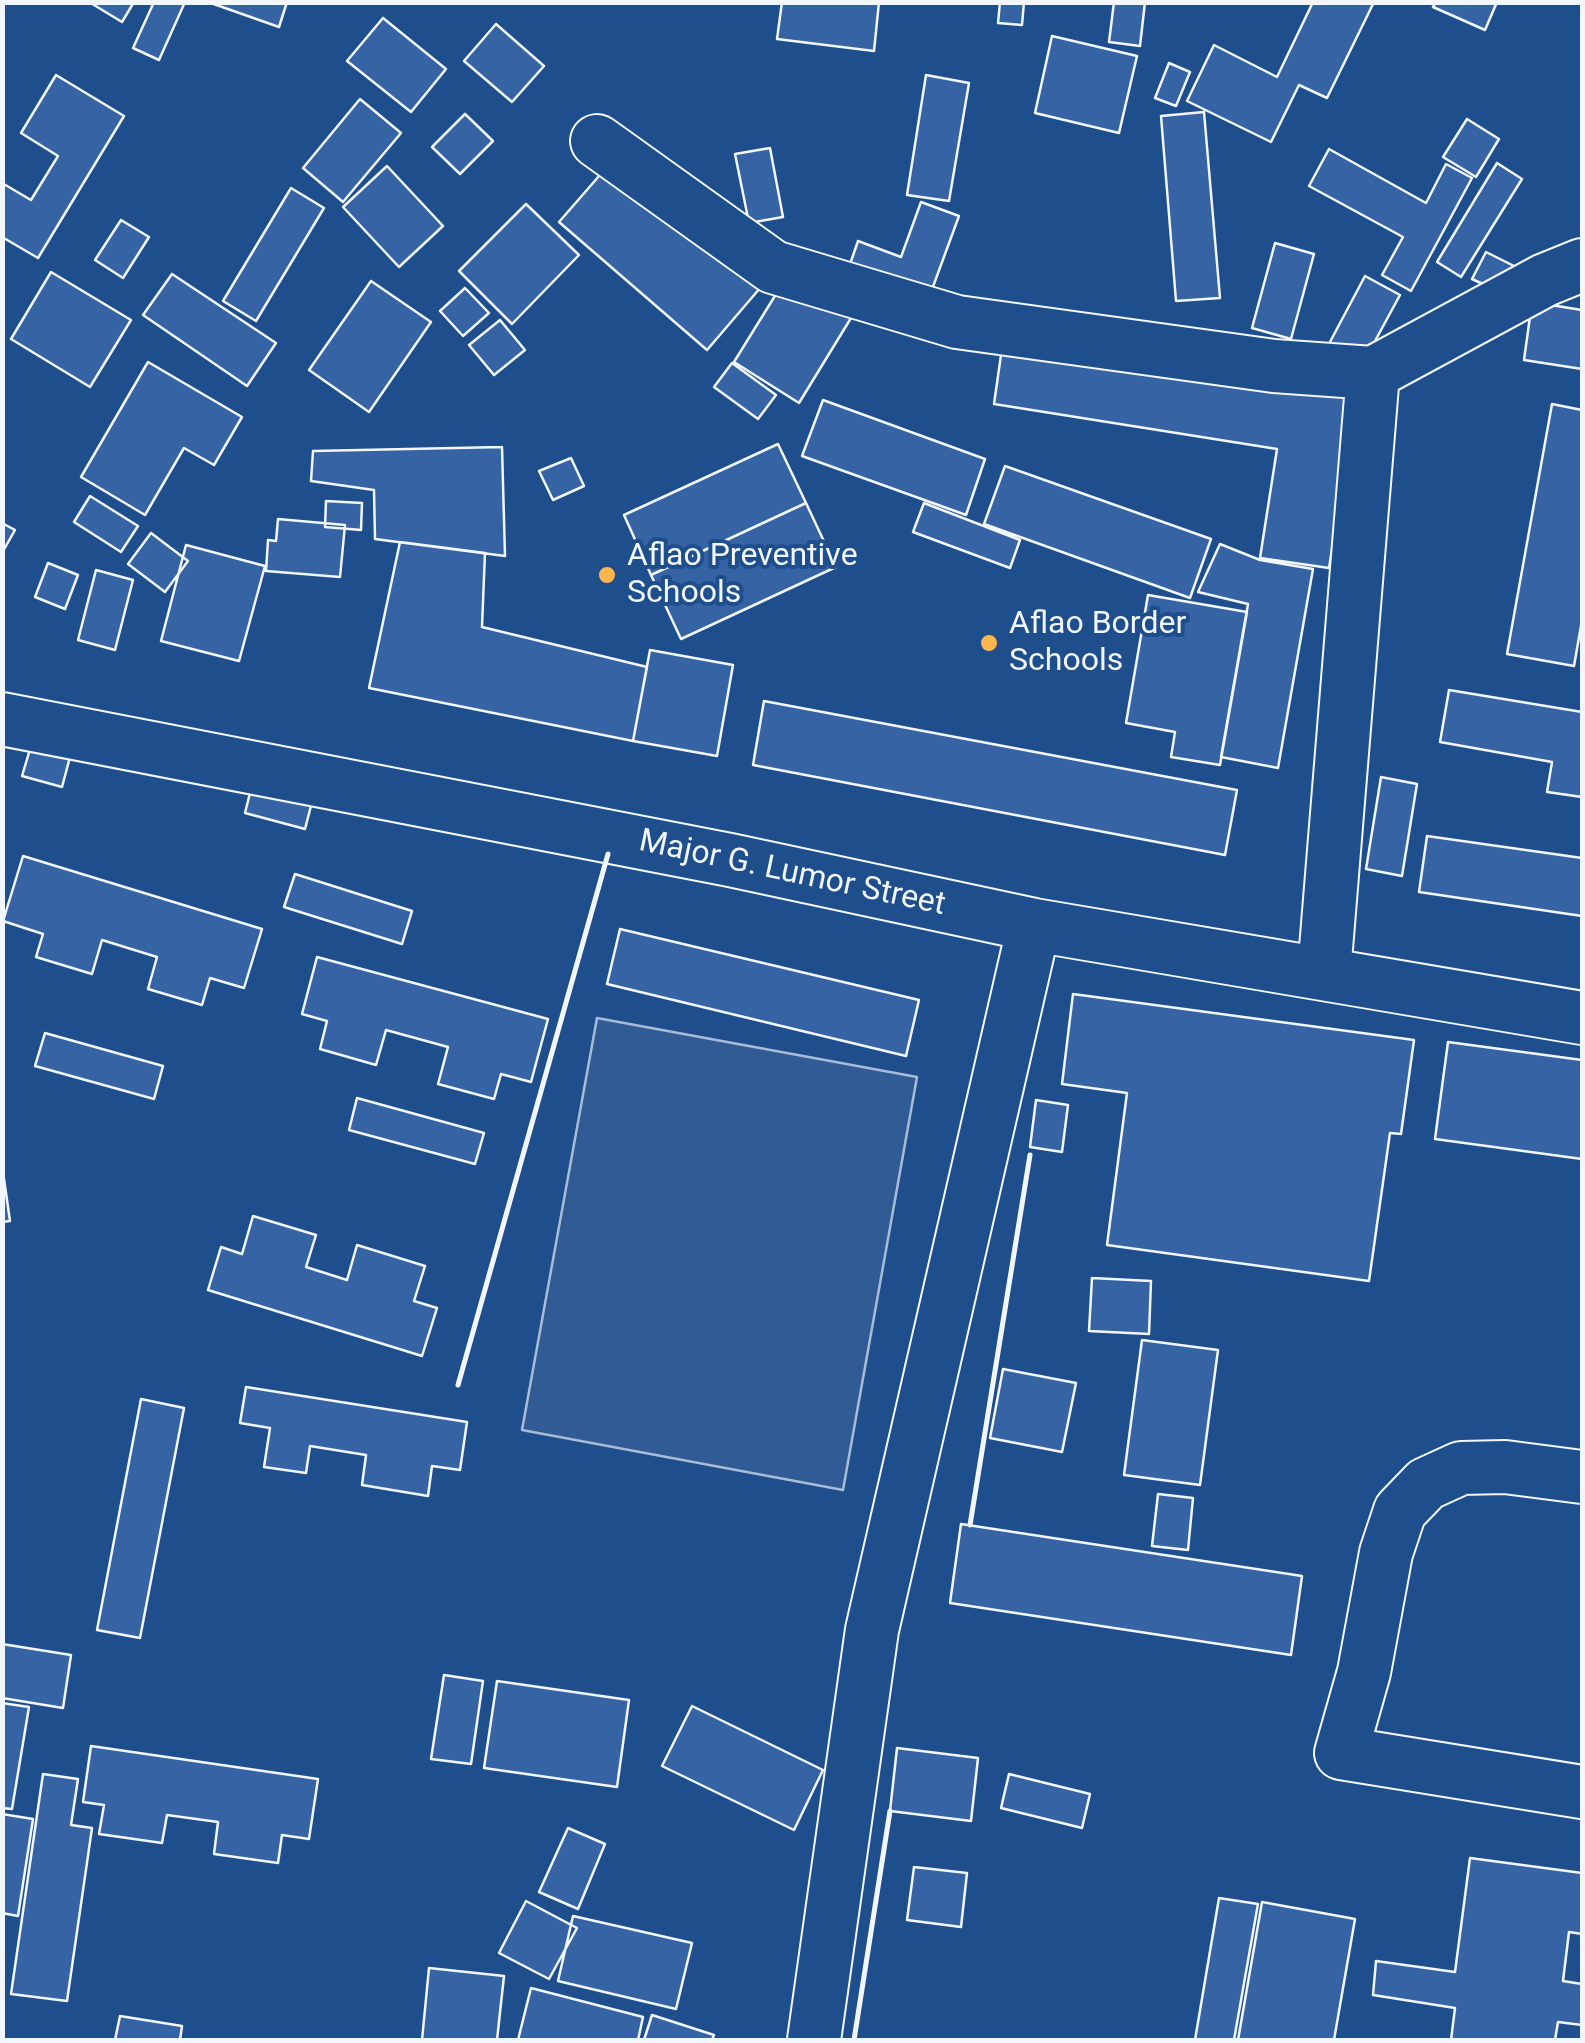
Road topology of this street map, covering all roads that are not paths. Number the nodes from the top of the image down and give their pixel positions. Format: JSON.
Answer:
{"nodes":[{"id":1,"x":597,"y":141,"type":"dead end"},
{"id":2,"x":1582,"y":265,"type":"edge"},
{"id":3,"x":1373,"y":373,"type":"junction"},
{"id":4,"x":2,"y":720,"type":"edge"},
{"id":5,"x":1034,"y":925,"type":"junction"},
{"id":6,"x":1324,"y":973,"type":"junction"},
{"id":7,"x":1582,"y":1018,"type":"edge"},
{"id":8,"x":1582,"y":1477,"type":"edge"},
{"id":9,"x":1582,"y":1792,"type":"edge"},
{"id":10,"x":814,"y":2040,"type":"edge"}],
"edges":[{"from":1,"to":3,"type":"street"},
{"from":2,"to":3,"type":"street"},
{"from":3,"to":6,"type":"street"},
{"from":4,"to":5,"type":"street","name":"Major G. Lumor Street"},
{"from":5,"to":6,"type":"street","name":"Major G. Lumor Street"},
{"from":5,"to":10,"type":"street"},
{"from":6,"to":7,"type":"street","name":"Major G. Lumor Street"},
{"from":8,"to":9,"type":"street"}]}
